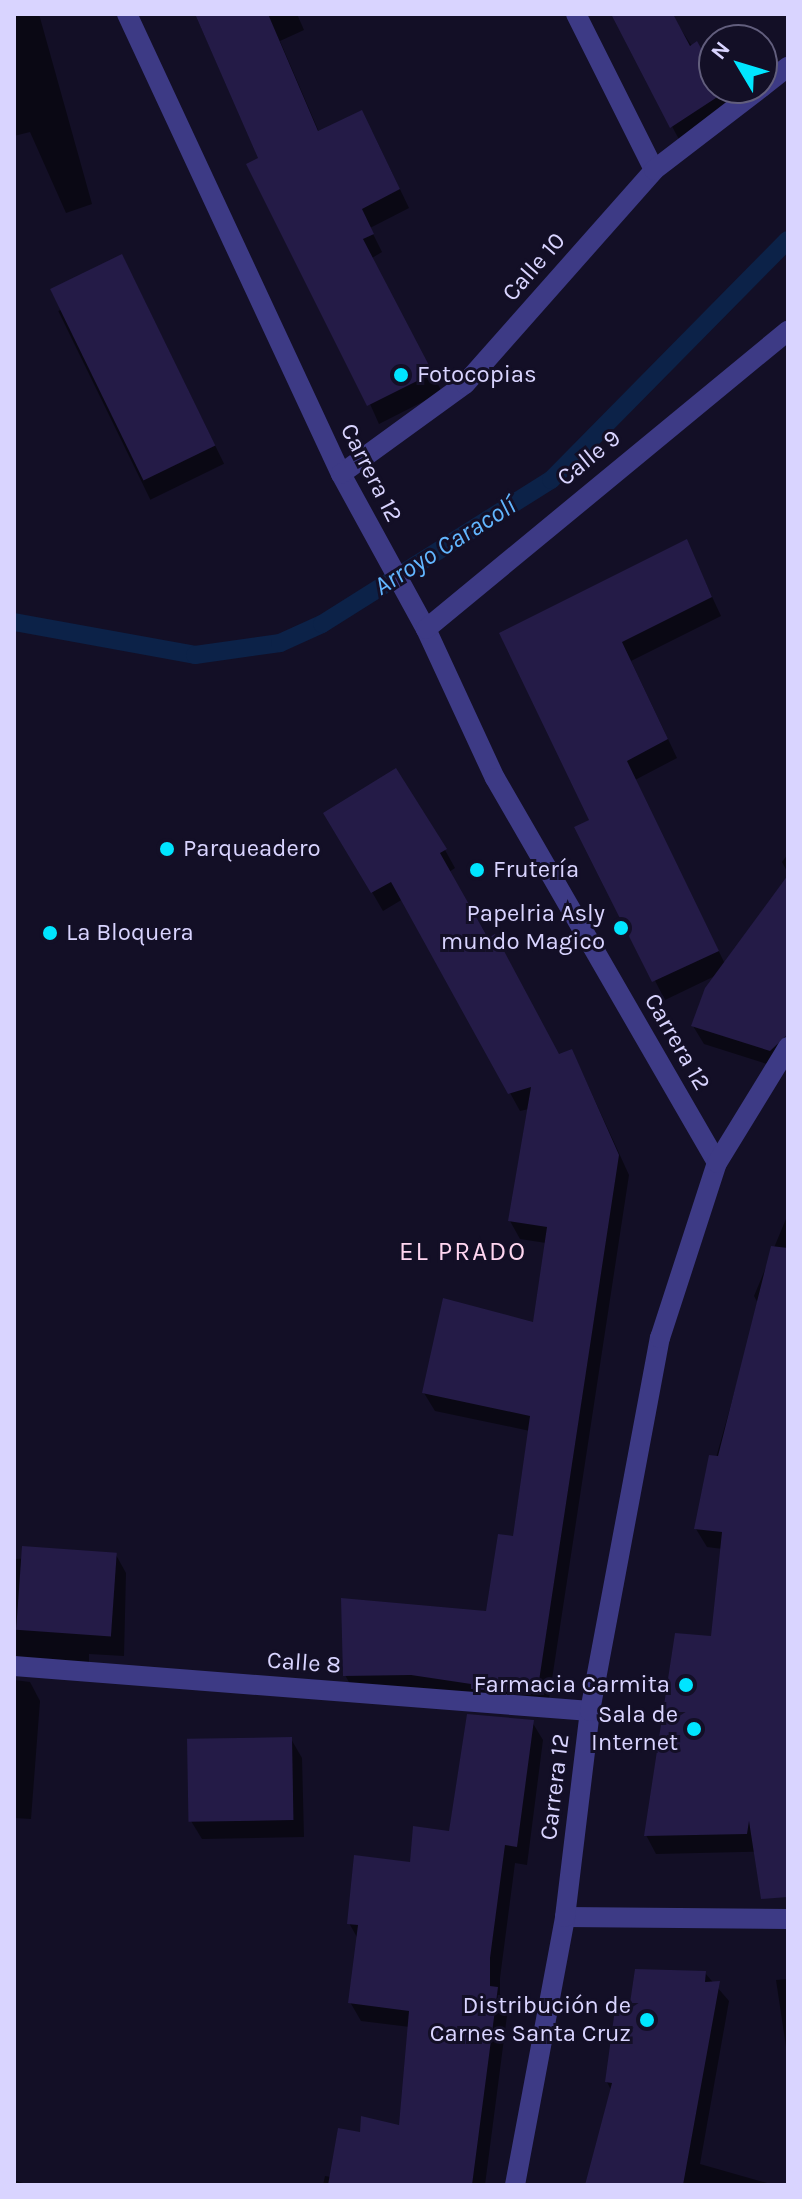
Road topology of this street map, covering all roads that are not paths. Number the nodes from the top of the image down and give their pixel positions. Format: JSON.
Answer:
{"nodes":[{"id":1,"x":127,"y":14,"type":"edge"},
{"id":2,"x":576,"y":14,"type":"edge"},
{"id":3,"x":740,"y":104,"type":"edge"},
{"id":4,"x":654,"y":170,"type":"junction"},
{"id":5,"x":788,"y":331,"type":"edge"},
{"id":6,"x":341,"y":474,"type":"junction"},
{"id":7,"x":426,"y":629,"type":"junction"},
{"id":8,"x":788,"y":1047,"type":"edge"},
{"id":9,"x":717,"y":1163,"type":"junction"},
{"id":10,"x":14,"y":1666,"type":"edge"},
{"id":11,"x":590,"y":1711,"type":"junction"},
{"id":12,"x":565,"y":1917,"type":"junction"},
{"id":13,"x":788,"y":1919,"type":"edge"},
{"id":14,"x":515,"y":2185,"type":"edge"}],
"edges":[{"from":1,"to":6,"type":"street","name":"Carrera 12"},
{"from":2,"to":4,"type":"street"},
{"from":3,"to":4,"type":"street","name":"Calle 10"},
{"from":4,"to":6,"type":"street","name":"Calle 10"},
{"from":5,"to":7,"type":"street","name":"Calle 9"},
{"from":6,"to":7,"type":"street","name":"Carrera 12"},
{"from":7,"to":9,"type":"street","name":"Carrera 12"},
{"from":8,"to":9,"type":"street"},
{"from":9,"to":11,"type":"street","name":"Carrera 12"},
{"from":10,"to":11,"type":"street","name":"Calle 8"},
{"from":11,"to":12,"type":"street","name":"Carrera 12"},
{"from":12,"to":13,"type":"street"},
{"from":12,"to":14,"type":"street","name":"Carrera 12"}]}
